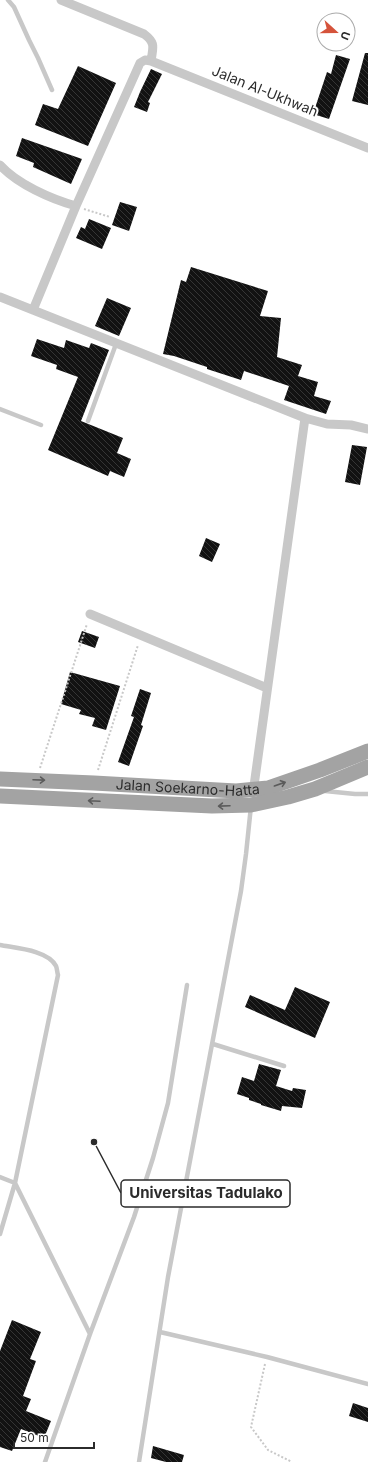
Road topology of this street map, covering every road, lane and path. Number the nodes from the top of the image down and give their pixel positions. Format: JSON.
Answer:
{"nodes":[{"id":1,"x":8,"y":0,"type":"edge"},
{"id":2,"x":61,"y":0,"type":"edge"},
{"id":3,"x":151,"y":61,"type":"junction"},
{"id":4,"x":52,"y":90,"type":"dead end"},
{"id":5,"x":368,"y":148,"type":"edge"},
{"id":6,"x":0,"y":165,"type":"edge"},
{"id":7,"x":76,"y":206,"type":"junction"},
{"id":8,"x":110,"y":217,"type":"dead end"},
{"id":9,"x":0,"y":297,"type":"edge"},
{"id":10,"x":33,"y":310,"type":"junction"},
{"id":11,"x":116,"y":344,"type":"junction"},
{"id":12,"x":0,"y":409,"type":"edge"},
{"id":13,"x":305,"y":418,"type":"junction"},
{"id":14,"x":88,"y":421,"type":"dead end"},
{"id":15,"x":41,"y":425,"type":"dead end"},
{"id":16,"x":368,"y":429,"type":"edge"},
{"id":17,"x":90,"y":614,"type":"joint"},
{"id":18,"x":141,"y":636,"type":"junction"},
{"id":19,"x":267,"y":688,"type":"junction"},
{"id":20,"x":368,"y":751,"type":"edge"},
{"id":21,"x":368,"y":767,"type":"edge"},
{"id":22,"x":0,"y":779,"type":"edge"},
{"id":23,"x":36,"y":780,"type":"junction"},
{"id":24,"x":94,"y":783,"type":"junction"},
{"id":25,"x":315,"y":790,"type":"junction"},
{"id":26,"x":368,"y":794,"type":"edge"},
{"id":27,"x":0,"y":796,"type":"edge"},
{"id":28,"x":252,"y":797,"type":"junction"},
{"id":29,"x":0,"y":945,"type":"edge"},
{"id":30,"x":187,"y":985,"type":"dead end"},
{"id":31,"x":213,"y":1044,"type":"junction"},
{"id":32,"x":284,"y":1066,"type":"dead end"},
{"id":33,"x":0,"y":1177,"type":"edge"},
{"id":34,"x":15,"y":1183,"type":"junction"},
{"id":35,"x":0,"y":1234,"type":"edge"},
{"id":36,"x":160,"y":1332,"type":"junction"},
{"id":37,"x":90,"y":1334,"type":"junction"},
{"id":38,"x":267,"y":1357,"type":"junction"},
{"id":39,"x":368,"y":1384,"type":"edge"},
{"id":40,"x":45,"y":1462,"type":"edge"},
{"id":41,"x":139,"y":1462,"type":"edge"},
{"id":42,"x":292,"y":1462,"type":"edge"}],
"edges":[{"from":1,"to":4,"type":"lane"},
{"from":2,"to":3,"type":"street"},
{"from":3,"to":5,"type":"street","name":"Jalan Al-Ukhwah"},
{"from":3,"to":7,"type":"street"},
{"from":6,"to":7,"type":"street"},
{"from":7,"to":8,"type":"path"},
{"from":7,"to":10,"type":"street"},
{"from":9,"to":10,"type":"street"},
{"from":10,"to":11,"type":"street"},
{"from":11,"to":13,"type":"street"},
{"from":11,"to":14,"type":"lane"},
{"from":12,"to":15,"type":"lane"},
{"from":13,"to":16,"type":"street"},
{"from":13,"to":19,"type":"street"},
{"from":17,"to":18,"type":"street"},
{"from":17,"to":23,"type":"path"},
{"from":18,"to":19,"type":"street"},
{"from":18,"to":24,"type":"path"},
{"from":19,"to":28,"type":"street"},
{"from":28,"to":20,"type":"main road","name":"Jalan Soekarno-Hatta","one_way":true},
{"from":21,"to":25,"type":"main road","name":"Jalan Soekarno-Hatta"},
{"from":22,"to":23,"type":"main road","name":"Jalan Soekarno-Hatta"},
{"from":23,"to":24,"type":"main road","name":"Jalan Soekarno-Hatta","one_way":true},
{"from":24,"to":28,"type":"main road","name":"Jalan Soekarno-Hatta"},
{"from":25,"to":26,"type":"lane"},
{"from":25,"to":28,"type":"main road","name":"Jalan Soekarno-Hatta"},
{"from":28,"to":27,"type":"main road","name":"Jalan Soekarno-Hatta","one_way":true},
{"from":28,"to":31,"type":"lane"},
{"from":29,"to":34,"type":"lane"},
{"from":30,"to":37,"type":"lane"},
{"from":31,"to":32,"type":"lane"},
{"from":31,"to":36,"type":"lane"},
{"from":33,"to":34,"type":"lane"},
{"from":34,"to":35,"type":"lane"},
{"from":34,"to":37,"type":"lane"},
{"from":36,"to":38,"type":"lane"},
{"from":36,"to":41,"type":"lane"},
{"from":37,"to":40,"type":"lane"},
{"from":38,"to":39,"type":"lane"},
{"from":38,"to":42,"type":"path"}]}
